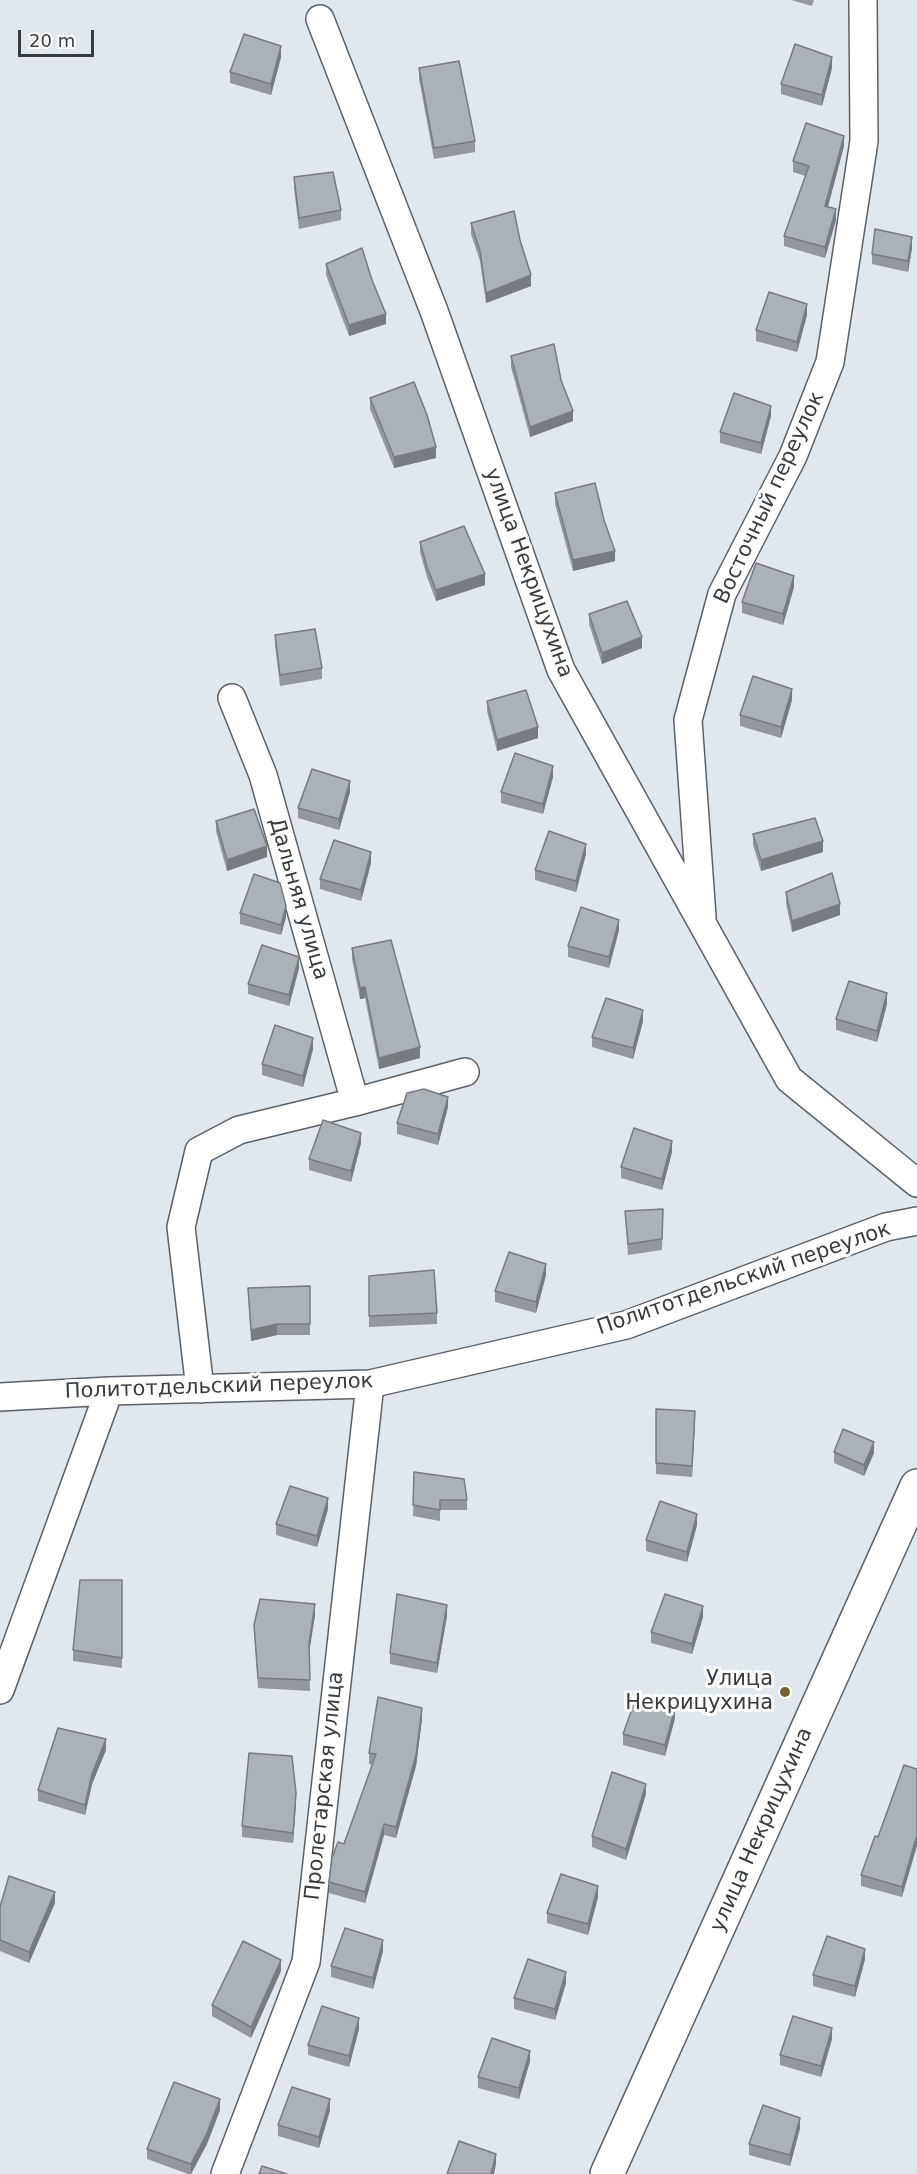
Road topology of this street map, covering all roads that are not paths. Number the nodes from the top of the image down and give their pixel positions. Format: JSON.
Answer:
{"nodes":[{"id":1,"x":862,"y":0,"type":"edge"},
{"id":2,"x":320,"y":19,"type":"dead end"},
{"id":3,"x":232,"y":699,"type":"dead end"},
{"id":4,"x":703,"y":924,"type":"junction"},
{"id":5,"x":465,"y":1072,"type":"dead end"},
{"id":6,"x":355,"y":1102,"type":"junction"},
{"id":7,"x":917,"y":1183,"type":"edge"},
{"id":8,"x":917,"y":1221,"type":"edge"},
{"id":9,"x":370,"y":1384,"type":"junction"},
{"id":10,"x":200,"y":1389,"type":"junction"},
{"id":11,"x":109,"y":1391,"type":"junction"},
{"id":12,"x":0,"y":1397,"type":"edge"},
{"id":13,"x":917,"y":1486,"type":"edge"},
{"id":14,"x":0,"y":1690,"type":"edge"},
{"id":15,"x":225,"y":2174,"type":"edge"},
{"id":16,"x":607,"y":2174,"type":"edge"}],
"edges":[{"from":1,"to":4,"type":"street","name":"Восточный переулок"},
{"from":2,"to":4,"type":"street","name":"улица Некрицухина"},
{"from":3,"to":6,"type":"street","name":"Дальняя улица"},
{"from":4,"to":7,"type":"street","name":"улица Некрицухина"},
{"from":5,"to":6,"type":"street"},
{"from":6,"to":10,"type":"street"},
{"from":8,"to":9,"type":"street","name":"Политотдельский переулок"},
{"from":9,"to":10,"type":"street","name":"Политотдельский переулок"},
{"from":9,"to":15,"type":"street","name":"Пролетарская улица"},
{"from":10,"to":11,"type":"street","name":"Политотдельский переулок"},
{"from":11,"to":12,"type":"street","name":"Политотдельский переулок"},
{"from":11,"to":14,"type":"street"},
{"from":13,"to":16,"type":"street","name":"улица Некрицухина"}]}
